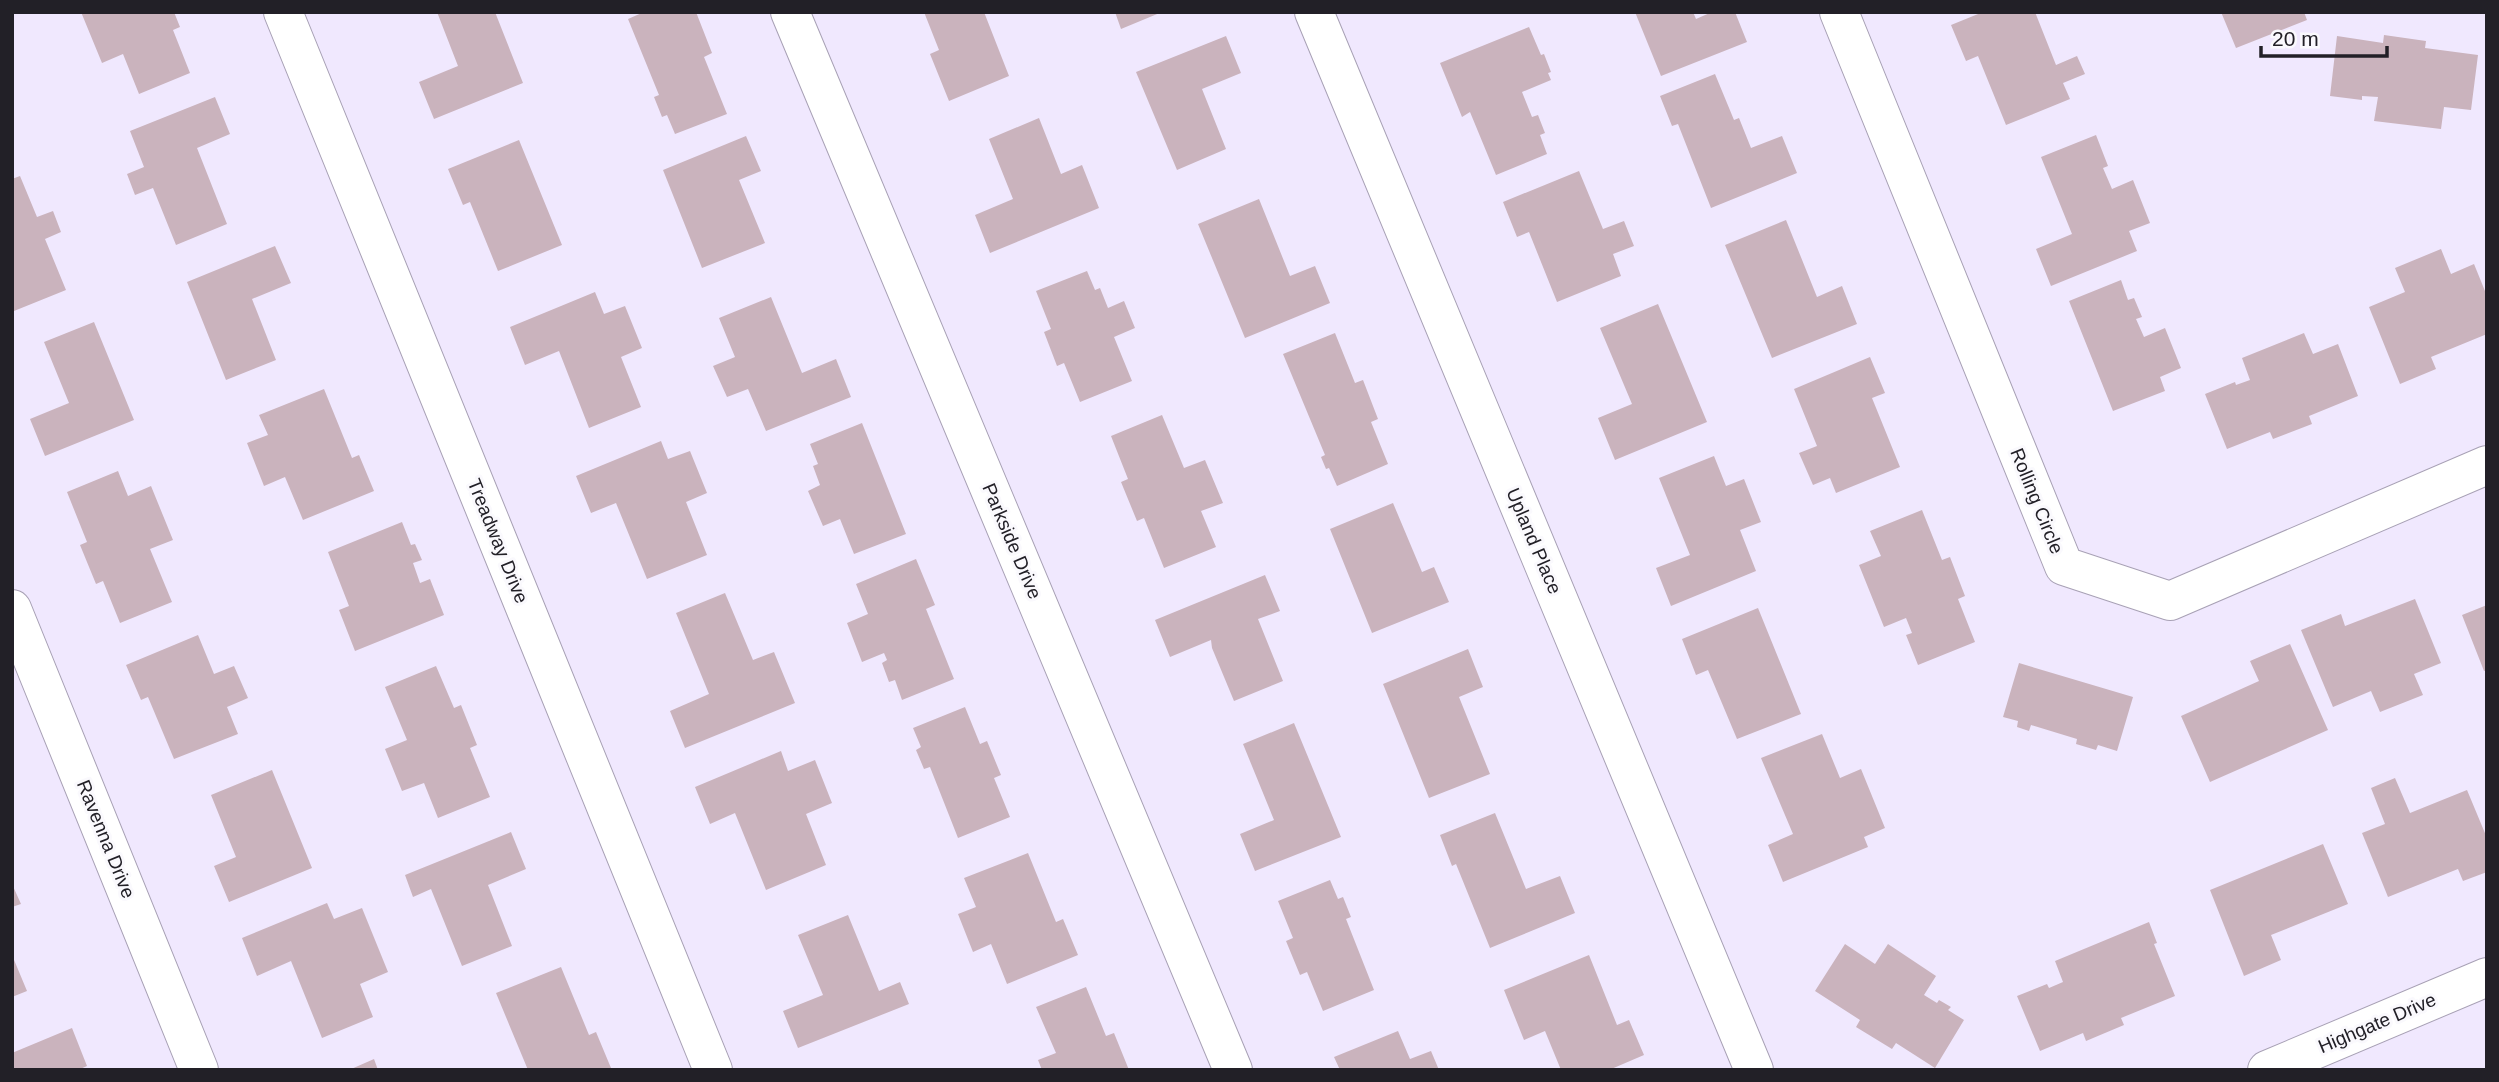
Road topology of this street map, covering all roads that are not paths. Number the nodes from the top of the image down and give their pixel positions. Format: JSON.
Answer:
{"nodes":[{"id":1,"x":283,"y":12,"type":"edge"},
{"id":2,"x":790,"y":12,"type":"edge"},
{"id":3,"x":1314,"y":12,"type":"edge"},
{"id":4,"x":1839,"y":12,"type":"edge"},
{"id":5,"x":2487,"y":466,"type":"edge"},
{"id":6,"x":12,"y":609,"type":"edge"},
{"id":7,"x":2487,"y":977,"type":"edge"},
{"id":8,"x":200,"y":1070,"type":"edge"},
{"id":9,"x":713,"y":1070,"type":"edge"},
{"id":10,"x":1233,"y":1070,"type":"edge"},
{"id":11,"x":1754,"y":1070,"type":"edge"},
{"id":12,"x":2267,"y":1070,"type":"edge"}],
"edges":[{"from":1,"to":9,"type":"street","name":"Treadway Drive"},
{"from":2,"to":10,"type":"street","name":"Parkside Drive"},
{"from":3,"to":11,"type":"street","name":"Upland Place"},
{"from":4,"to":5,"type":"street","name":"Rolling Circle"},
{"from":6,"to":8,"type":"street","name":"Ravenna Drive"},
{"from":7,"to":12,"type":"street","name":"Highgate Drive"}]}
